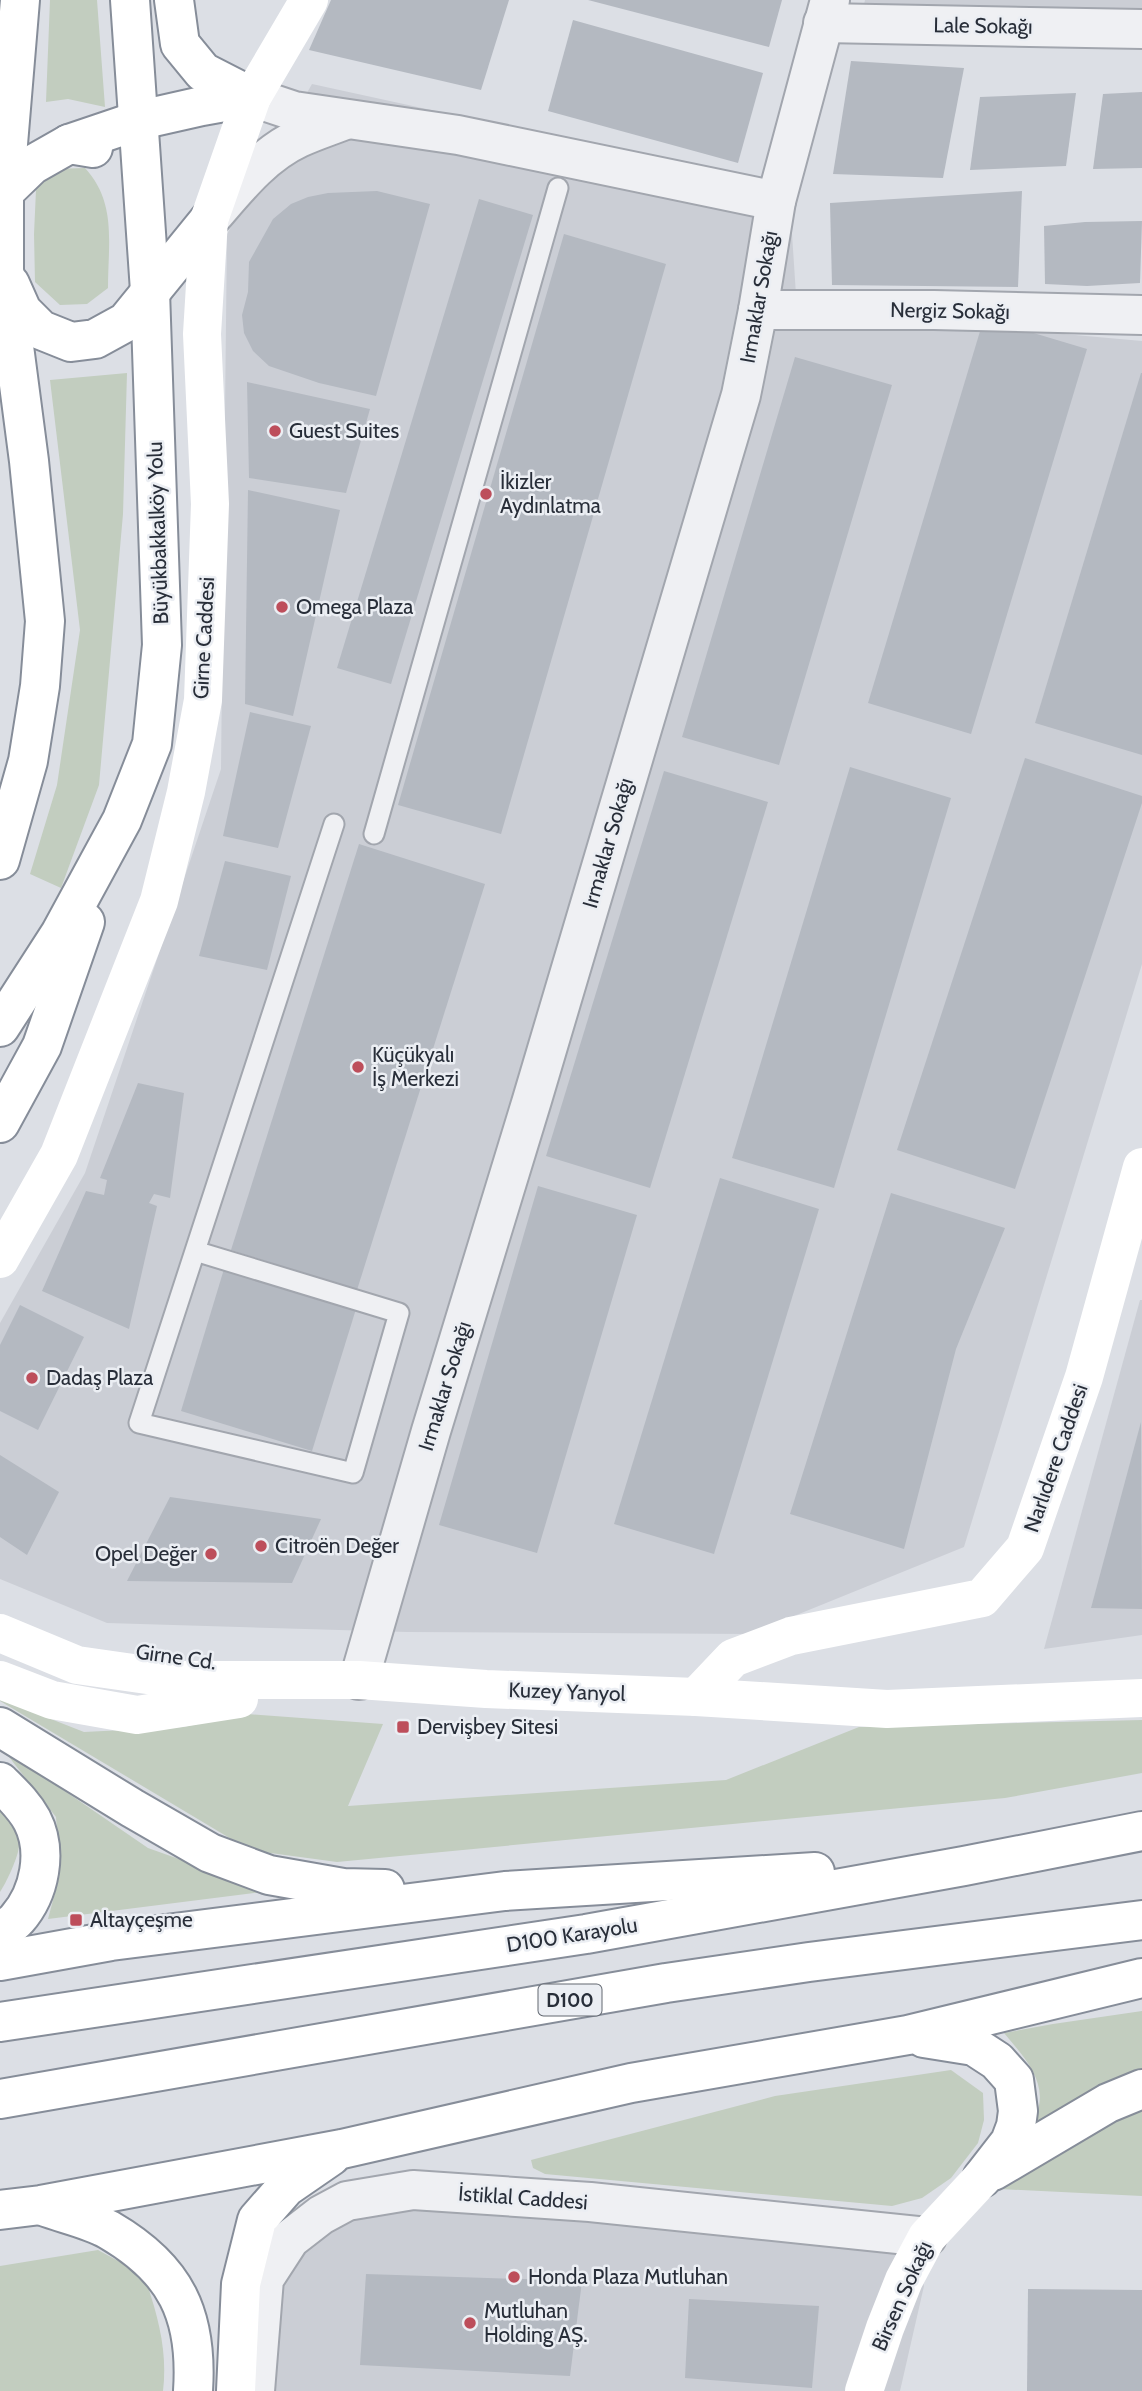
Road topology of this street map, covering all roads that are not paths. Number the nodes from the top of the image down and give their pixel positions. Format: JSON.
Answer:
{"nodes":[{"id":1,"x":20,"y":0,"type":"edge"},
{"id":2,"x":130,"y":0,"type":"edge"},
{"id":3,"x":174,"y":0,"type":"edge"},
{"id":4,"x":309,"y":0,"type":"edge"},
{"id":5,"x":827,"y":12,"type":"edge"},
{"id":6,"x":1142,"y":29,"type":"edge"},
{"id":7,"x":252,"y":97,"type":"junction"},
{"id":8,"x":348,"y":118,"type":"junction"},
{"id":9,"x":140,"y":120,"type":"junction"},
{"id":10,"x":69,"y":144,"type":"junction"},
{"id":11,"x":143,"y":171,"type":"junction"},
{"id":12,"x":558,"y":188,"type":"dead end"},
{"id":13,"x":4,"y":192,"type":"junction"},
{"id":14,"x":776,"y":201,"type":"junction"},
{"id":15,"x":209,"y":220,"type":"junction"},
{"id":16,"x":4,"y":270,"type":"junction"},
{"id":17,"x":150,"y":291,"type":"junction"},
{"id":18,"x":758,"y":310,"type":"junction"},
{"id":19,"x":1142,"y":315,"type":"edge"},
{"id":20,"x":7,"y":371,"type":"edge"},
{"id":21,"x":122,"y":820,"type":"junction"},
{"id":22,"x":334,"y":824,"type":"dead end"},
{"id":23,"x":374,"y":834,"type":"dead end"},
{"id":24,"x":0,"y":860,"type":"edge"},
{"id":25,"x":0,"y":1027,"type":"edge"},
{"id":26,"x":0,"y":1123,"type":"edge"},
{"id":27,"x":1142,"y":1167,"type":"edge"},
{"id":28,"x":195,"y":1251,"type":"junction"},
{"id":29,"x":0,"y":1259,"type":"edge"},
{"id":30,"x":0,"y":1610,"type":"edge"},
{"id":31,"x":0,"y":1633,"type":"edge"},
{"id":32,"x":0,"y":1680,"type":"edge"},
{"id":33,"x":359,"y":1680,"type":"junction"},
{"id":34,"x":696,"y":1697,"type":"junction"},
{"id":35,"x":1142,"y":1698,"type":"edge"},
{"id":36,"x":0,"y":1727,"type":"edge"},
{"id":37,"x":0,"y":1782,"type":"edge"},
{"id":38,"x":1142,"y":1831,"type":"edge"},
{"id":39,"x":964,"y":1866,"type":"junction"},
{"id":40,"x":505,"y":1891,"type":"junction"},
{"id":41,"x":1142,"y":1920,"type":"edge"},
{"id":42,"x":0,"y":1932,"type":"edge"},
{"id":43,"x":0,"y":1961,"type":"edge"},
{"id":44,"x":1142,"y":1978,"type":"edge"},
{"id":45,"x":0,"y":2022,"type":"edge"},
{"id":46,"x":908,"y":2035,"type":"junction"},
{"id":47,"x":1142,"y":2089,"type":"edge"},
{"id":48,"x":0,"y":2099,"type":"edge"},
{"id":49,"x":342,"y":2149,"type":"junction"},
{"id":50,"x":982,"y":2178,"type":"junction"},
{"id":51,"x":41,"y":2205,"type":"junction"},
{"id":52,"x":0,"y":2210,"type":"edge"},
{"id":53,"x":927,"y":2237,"type":"junction"},
{"id":54,"x":193,"y":2391,"type":"edge"},
{"id":55,"x":236,"y":2391,"type":"edge"},
{"id":56,"x":256,"y":2391,"type":"edge"},
{"id":57,"x":864,"y":2391,"type":"edge"}],
"edges":[{"from":1,"to":13,"type":"main road"},
{"from":2,"to":9,"type":"main road","name":"Büyükbakkalköy Yolu"},
{"from":3,"to":7,"type":"main road"},
{"from":4,"to":7,"type":"main road","name":"Girne Caddesi"},
{"from":5,"to":6,"type":"street","name":"Lale Sokağı"},
{"from":5,"to":14,"type":"street","name":"Irmaklar Sokağı"},
{"from":7,"to":8,"type":"street"},
{"from":7,"to":9,"type":"main road"},
{"from":7,"to":15,"type":"main road","name":"Girne Caddesi"},
{"from":8,"to":14,"type":"street"},
{"from":8,"to":15,"type":"street"},
{"from":9,"to":10,"type":"main road"},
{"from":9,"to":11,"type":"main road","name":"Büyükbakkalköy Yolu"},
{"from":10,"to":11,"type":"main road"},
{"from":10,"to":13,"type":"main road"},
{"from":11,"to":17,"type":"main road","name":"Büyükbakkalköy Yolu"},
{"from":12,"to":23,"type":"lane"},
{"from":13,"to":16,"type":"main road"},
{"from":14,"to":18,"type":"street","name":"Irmaklar Sokağı"},
{"from":15,"to":17,"type":"main road"},
{"from":15,"to":29,"type":"main road","name":"Girne Caddesi"},
{"from":16,"to":17,"type":"main road"},
{"from":16,"to":20,"type":"main road"},
{"from":17,"to":21,"type":"main road","name":"Büyükbakkalköy Yolu"},
{"from":18,"to":19,"type":"street","name":"Nergiz Sokağı"},
{"from":18,"to":33,"type":"street","name":"Irmaklar Sokağı"},
{"from":20,"to":24,"type":"main road"},
{"from":21,"to":25,"type":"main road","name":"Büyükbakkalköy Yolu"},
{"from":21,"to":26,"type":"main road"},
{"from":22,"to":28,"type":"lane"},
{"from":27,"to":34,"type":"main road","name":"Narlıdere Caddesi"},
{"from":28,"to":28,"type":"lane"},
{"from":30,"to":33,"type":"main road","name":"Girne Cd."},
{"from":31,"to":33,"type":"main road","name":"Kuzey Yanyol"},
{"from":32,"to":33,"type":"main road"},
{"from":33,"to":34,"type":"main road","name":"Kuzey Yanyol"},
{"from":34,"to":35,"type":"main road","name":"Kuzey Yanyol"},
{"from":36,"to":40,"type":"main road"},
{"from":37,"to":42,"type":"main road"},
{"from":38,"to":39,"type":"main road","name":"D100 Karayolu"},
{"from":39,"to":40,"type":"main road"},
{"from":39,"to":45,"type":"main road","name":"D100 Karayolu"},
{"from":40,"to":43,"type":"main road"},
{"from":41,"to":48,"type":"main road","number":"D100"},
{"from":44,"to":46,"type":"main road"},
{"from":46,"to":49,"type":"main road"},
{"from":46,"to":50,"type":"main road"},
{"from":47,"to":50,"type":"main road"},
{"from":49,"to":51,"type":"main road"},
{"from":49,"to":55,"type":"main road"},
{"from":50,"to":53,"type":"main road","name":"Birsen Sokağı"},
{"from":51,"to":52,"type":"main road"},
{"from":51,"to":54,"type":"main road"},
{"from":53,"to":56,"type":"street","name":"İstiklal Caddesi"},
{"from":53,"to":57,"type":"main road","name":"Birsen Sokağı"}]}
